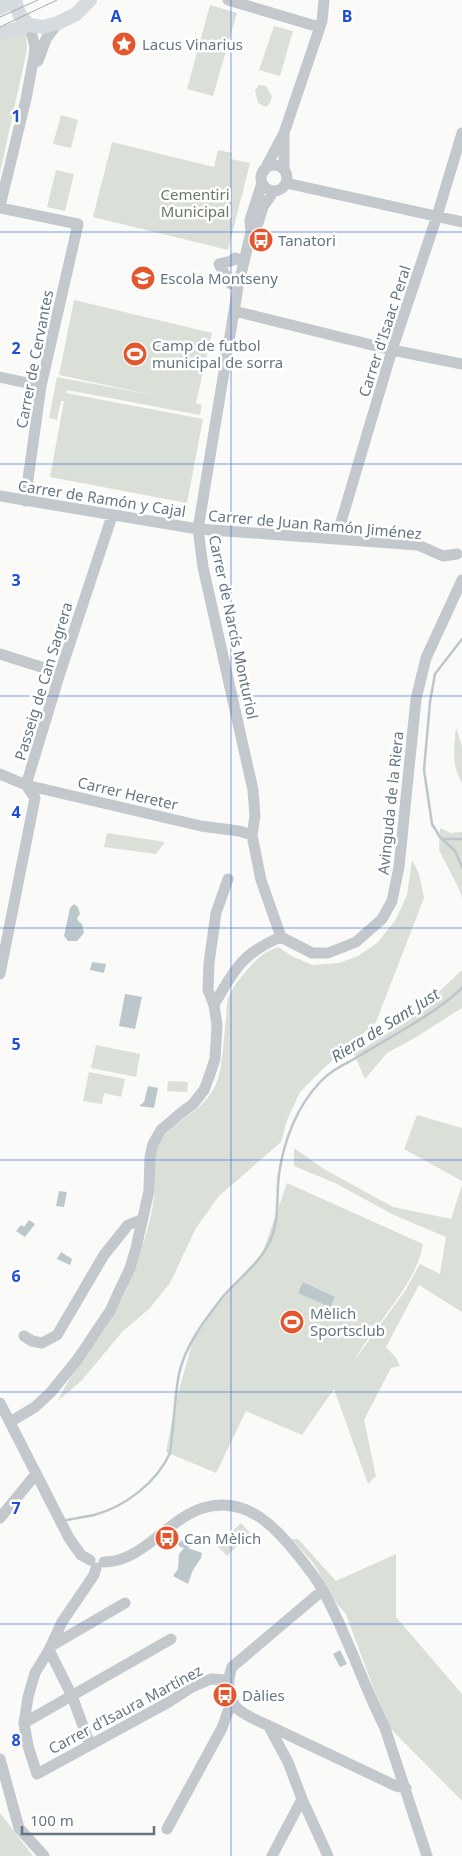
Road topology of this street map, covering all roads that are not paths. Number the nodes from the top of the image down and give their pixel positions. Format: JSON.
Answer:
{"nodes":[{"id":1,"x":15,"y":0,"type":"edge"},
{"id":2,"x":90,"y":0,"type":"edge"},
{"id":3,"x":228,"y":0,"type":"edge"},
{"id":4,"x":324,"y":0,"type":"edge"},
{"id":5,"x":0,"y":8,"type":"edge"},
{"id":6,"x":58,"y":23,"type":"junction"},
{"id":7,"x":29,"y":25,"type":"junction"},
{"id":8,"x":320,"y":27,"type":"junction"},
{"id":9,"x":0,"y":34,"type":"edge"},
{"id":10,"x":26,"y":99,"type":"junction"},
{"id":11,"x":284,"y":133,"type":"junction"},
{"id":12,"x":462,"y":133,"type":"edge"},
{"id":13,"x":284,"y":168,"type":"junction"},
{"id":14,"x":263,"y":177,"type":"junction"},
{"id":15,"x":286,"y":184,"type":"junction"},
{"id":16,"x":274,"y":192,"type":"junction"},
{"id":17,"x":0,"y":207,"type":"edge"},
{"id":18,"x":437,"y":216,"type":"junction"},
{"id":19,"x":462,"y":222,"type":"edge"},
{"id":20,"x":251,"y":232,"type":"junction"},
{"id":21,"x":243,"y":261,"type":"junction"},
{"id":22,"x":238,"y":287,"type":"junction"},
{"id":23,"x":234,"y":311,"type":"junction"},
{"id":24,"x":392,"y":350,"type":"junction"},
{"id":25,"x":462,"y":364,"type":"edge"},
{"id":26,"x":0,"y":377,"type":"edge"},
{"id":27,"x":41,"y":386,"type":"junction"},
{"id":28,"x":0,"y":496,"type":"edge"},
{"id":29,"x":25,"y":501,"type":"junction"},
{"id":30,"x":112,"y":516,"type":"junction"},
{"id":31,"x":198,"y":529,"type":"junction"},
{"id":32,"x":336,"y":539,"type":"junction"},
{"id":33,"x":460,"y":553,"type":"edge"},
{"id":34,"x":462,"y":580,"type":"edge"},
{"id":35,"x":0,"y":654,"type":"edge"},
{"id":36,"x":60,"y":673,"type":"junction"},
{"id":37,"x":0,"y":774,"type":"edge"},
{"id":38,"x":26,"y":785,"type":"junction"},
{"id":39,"x":252,"y":835,"type":"junction"},
{"id":40,"x":228,"y":879,"type":"dead end"},
{"id":41,"x":6,"y":914,"type":"edge"},
{"id":42,"x":281,"y":937,"type":"junction"},
{"id":43,"x":0,"y":974,"type":"edge"},
{"id":44,"x":214,"y":1006,"type":"junction"},
{"id":45,"x":143,"y":1219,"type":"junction"},
{"id":46,"x":24,"y":1336,"type":"dead end"},
{"id":47,"x":0,"y":1403,"type":"edge"},
{"id":48,"x":10,"y":1422,"type":"junction"},
{"id":49,"x":36,"y":1474,"type":"junction"},
{"id":50,"x":0,"y":1518,"type":"edge"},
{"id":51,"x":97,"y":1563,"type":"junction"},
{"id":52,"x":323,"y":1590,"type":"junction"},
{"id":53,"x":125,"y":1604,"type":"dead end"},
{"id":54,"x":171,"y":1639,"type":"dead end"},
{"id":55,"x":50,"y":1648,"type":"junction"},
{"id":56,"x":229,"y":1680,"type":"junction"},
{"id":57,"x":72,"y":1696,"type":"junction"},
{"id":58,"x":232,"y":1700,"type":"junction"},
{"id":59,"x":24,"y":1723,"type":"junction"},
{"id":60,"x":268,"y":1725,"type":"junction"},
{"id":61,"x":90,"y":1745,"type":"junction"},
{"id":62,"x":0,"y":1760,"type":"edge"},
{"id":63,"x":406,"y":1788,"type":"junction"},
{"id":64,"x":302,"y":1799,"type":"junction"},
{"id":65,"x":167,"y":1829,"type":"dead end"},
{"id":66,"x":44,"y":1856,"type":"edge"},
{"id":67,"x":272,"y":1856,"type":"edge"},
{"id":68,"x":328,"y":1856,"type":"edge"},
{"id":69,"x":427,"y":1856,"type":"edge"}],
"edges":[{"from":1,"to":5,"type":"main road"},
{"from":1,"to":7,"type":"main road"},
{"from":2,"to":6,"type":"main road"},
{"from":3,"to":8,"type":"street"},
{"from":4,"to":8,"type":"street","name":"Carrer de Narcís Monturiol"},
{"from":6,"to":7,"type":"main road"},
{"from":6,"to":10,"type":"street"},
{"from":7,"to":9,"type":"main road"},
{"from":7,"to":10,"type":"street"},
{"from":8,"to":11,"type":"street","name":"Carrer de Narcís Monturiol"},
{"from":10,"to":17,"type":"street"},
{"from":11,"to":13,"type":"street"},
{"from":11,"to":14,"type":"street","name":"Carrer de Narcís Monturiol"},
{"from":12,"to":18,"type":"street","name":"Carrer d'Isaac Peral"},
{"from":13,"to":14,"type":"street"},
{"from":13,"to":15,"type":"street"},
{"from":14,"to":16,"type":"street"},
{"from":14,"to":20,"type":"street","name":"Carrer de Narcís Monturiol"},
{"from":15,"to":16,"type":"street"},
{"from":15,"to":18,"type":"street"},
{"from":16,"to":20,"type":"street","name":"Carrer de Narcís Monturiol"},
{"from":17,"to":27,"type":"street","name":"Carrer de Cervantes"},
{"from":18,"to":19,"type":"street"},
{"from":18,"to":24,"type":"street","name":"Carrer d'Isaac Peral"},
{"from":20,"to":21,"type":"street","name":"Carrer de Narcís Monturiol"},
{"from":21,"to":22,"type":"street","name":"Carrer de Narcís Monturiol"},
{"from":21,"to":22,"type":"street"},
{"from":22,"to":23,"type":"street","name":"Carrer de Narcís Monturiol"},
{"from":23,"to":24,"type":"street"},
{"from":23,"to":31,"type":"street","name":"Carrer de Narcís Monturiol"},
{"from":24,"to":25,"type":"street"},
{"from":24,"to":32,"type":"street","name":"Carrer d'Isaac Peral"},
{"from":26,"to":27,"type":"street"},
{"from":27,"to":29,"type":"street","name":"Carrer de Cervantes"},
{"from":28,"to":29,"type":"street","name":"Carrer de Ramón y Cajal"},
{"from":29,"to":30,"type":"street","name":"Carrer de Ramón y Cajal"},
{"from":30,"to":31,"type":"street","name":"Carrer de Ramón y Cajal"},
{"from":30,"to":36,"type":"street","name":"Passeig de Can Sagrera"},
{"from":31,"to":32,"type":"street","name":"Carrer de Juan Ramón Jiménez"},
{"from":31,"to":39,"type":"street","name":"Carrer de Narcís Monturiol"},
{"from":32,"to":33,"type":"street","name":"Carrer de Juan Ramón Jiménez"},
{"from":34,"to":42,"type":"street","name":"Avinguda de la Riera"},
{"from":35,"to":36,"type":"street"},
{"from":36,"to":38,"type":"street","name":"Passeig de Can Sagrera"},
{"from":37,"to":38,"type":"street","name":"Carrer Hereter"},
{"from":38,"to":39,"type":"street","name":"Carrer Hereter"},
{"from":38,"to":41,"type":"street","name":"Passeig de Can Sagrera"},
{"from":39,"to":42,"type":"street","name":"Carrer de Narcís Monturiol"},
{"from":40,"to":44,"type":"street"},
{"from":41,"to":43,"type":"street","name":"Passeig de Can Sagrera"},
{"from":42,"to":44,"type":"street"},
{"from":44,"to":45,"type":"street"},
{"from":45,"to":46,"type":"street"},
{"from":45,"to":48,"type":"street"},
{"from":47,"to":48,"type":"street"},
{"from":48,"to":49,"type":"street"},
{"from":49,"to":50,"type":"street"},
{"from":49,"to":51,"type":"street"},
{"from":51,"to":52,"type":"street"},
{"from":51,"to":55,"type":"street"},
{"from":52,"to":56,"type":"street"},
{"from":52,"to":63,"type":"street"},
{"from":53,"to":55,"type":"street"},
{"from":54,"to":57,"type":"street"},
{"from":55,"to":57,"type":"street"},
{"from":55,"to":59,"type":"street"},
{"from":56,"to":58,"type":"street"},
{"from":56,"to":61,"type":"street","name":"Carrer d'Isaura Martínez"},
{"from":57,"to":59,"type":"street"},
{"from":57,"to":61,"type":"street"},
{"from":58,"to":60,"type":"street"},
{"from":58,"to":65,"type":"street"},
{"from":59,"to":61,"type":"street","name":"Carrer d'Isaura Martínez"},
{"from":60,"to":63,"type":"street"},
{"from":60,"to":64,"type":"street"},
{"from":62,"to":66,"type":"street"},
{"from":63,"to":69,"type":"street"},
{"from":64,"to":67,"type":"street"},
{"from":64,"to":68,"type":"street"}]}
